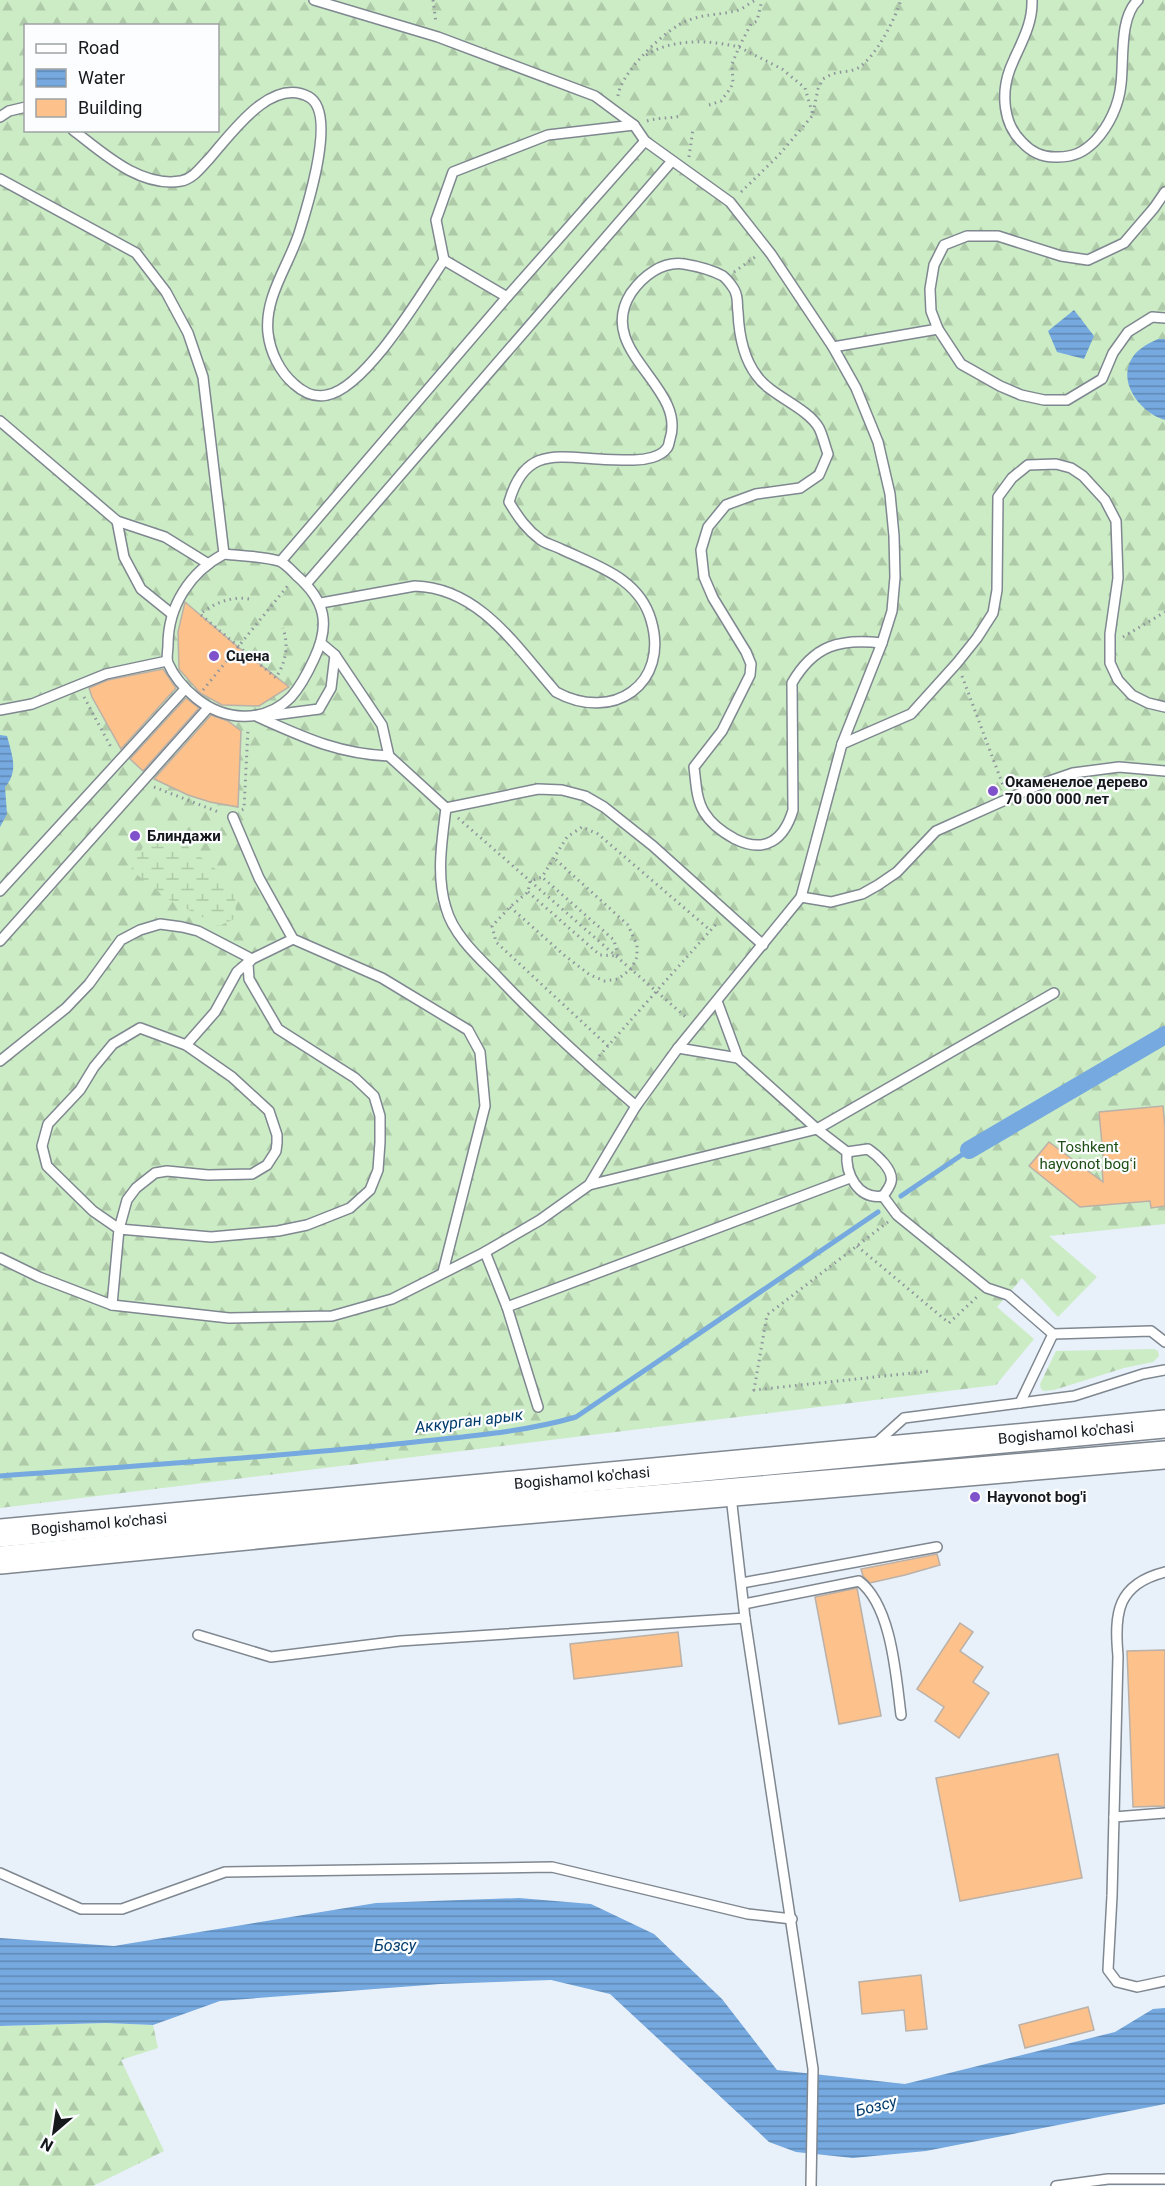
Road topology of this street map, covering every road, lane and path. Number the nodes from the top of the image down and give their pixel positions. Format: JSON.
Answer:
{"nodes":[{"id":1,"x":314,"y":0,"type":"edge"},
{"id":2,"x":433,"y":0,"type":"edge"},
{"id":3,"x":756,"y":0,"type":"edge"},
{"id":4,"x":762,"y":0,"type":"edge"},
{"id":5,"x":901,"y":0,"type":"edge"},
{"id":6,"x":1032,"y":0,"type":"edge"},
{"id":7,"x":1138,"y":0,"type":"edge"},
{"id":8,"x":438,"y":37,"type":"junction"},
{"id":9,"x":739,"y":47,"type":"junction"},
{"id":10,"x":641,"y":58,"type":"junction"},
{"id":11,"x":709,"y":105,"type":"dead end"},
{"id":12,"x":24,"y":107,"type":"edge"},
{"id":13,"x":813,"y":115,"type":"junction"},
{"id":14,"x":621,"y":116,"type":"junction"},
{"id":15,"x":680,"y":116,"type":"dead end"},
{"id":16,"x":0,"y":117,"type":"edge"},
{"id":17,"x":634,"y":125,"type":"junction"},
{"id":18,"x":693,"y":129,"type":"dead end"},
{"id":19,"x":76,"y":132,"type":"edge"},
{"id":20,"x":645,"y":141,"type":"junction"},
{"id":21,"x":672,"y":161,"type":"junction"},
{"id":22,"x":687,"y":168,"type":"junction"},
{"id":23,"x":0,"y":179,"type":"edge"},
{"id":24,"x":1165,"y":192,"type":"edge"},
{"id":25,"x":730,"y":202,"type":"junction"},
{"id":26,"x":766,"y":248,"type":"junction"},
{"id":27,"x":444,"y":260,"type":"junction"},
{"id":28,"x":725,"y":277,"type":"junction"},
{"id":29,"x":507,"y":297,"type":"junction"},
{"id":30,"x":1165,"y":318,"type":"edge"},
{"id":31,"x":938,"y":329,"type":"junction"},
{"id":32,"x":833,"y":347,"type":"junction"},
{"id":33,"x":0,"y":421,"type":"edge"},
{"id":34,"x":117,"y":521,"type":"junction"},
{"id":35,"x":225,"y":554,"type":"junction"},
{"id":36,"x":281,"y":561,"type":"junction"},
{"id":37,"x":207,"y":563,"type":"junction"},
{"id":38,"x":297,"y":575,"type":"junction"},
{"id":39,"x":306,"y":584,"type":"junction"},
{"id":40,"x":249,"y":599,"type":"dead end"},
{"id":41,"x":321,"y":603,"type":"junction"},
{"id":42,"x":1165,"y":612,"type":"edge"},
{"id":43,"x":172,"y":614,"type":"junction"},
{"id":44,"x":283,"y":628,"type":"dead end"},
{"id":45,"x":882,"y":643,"type":"junction"},
{"id":46,"x":322,"y":644,"type":"junction"},
{"id":47,"x":1109,"y":645,"type":"junction"},
{"id":48,"x":238,"y":647,"type":"junction"},
{"id":49,"x":335,"y":655,"type":"junction"},
{"id":50,"x":167,"y":661,"type":"junction"},
{"id":51,"x":957,"y":663,"type":"junction"},
{"id":52,"x":185,"y":689,"type":"junction"},
{"id":53,"x":197,"y":699,"type":"junction"},
{"id":54,"x":1165,"y":707,"type":"edge"},
{"id":55,"x":208,"y":708,"type":"junction"},
{"id":56,"x":0,"y":710,"type":"edge"},
{"id":57,"x":253,"y":717,"type":"junction"},
{"id":58,"x":842,"y":744,"type":"junction"},
{"id":59,"x":389,"y":756,"type":"junction"},
{"id":60,"x":1165,"y":771,"type":"edge"},
{"id":61,"x":1008,"y":799,"type":"junction"},
{"id":62,"x":446,"y":808,"type":"junction"},
{"id":63,"x":233,"y":817,"type":"joint"},
{"id":64,"x":555,"y":859,"type":"junction"},
{"id":65,"x":542,"y":877,"type":"junction"},
{"id":66,"x":530,"y":880,"type":"junction"},
{"id":67,"x":0,"y":891,"type":"edge"},
{"id":68,"x":528,"y":892,"type":"junction"},
{"id":69,"x":801,"y":897,"type":"junction"},
{"id":70,"x":510,"y":907,"type":"junction"},
{"id":71,"x":726,"y":913,"type":"junction"},
{"id":72,"x":710,"y":930,"type":"junction"},
{"id":73,"x":293,"y":939,"type":"junction"},
{"id":74,"x":0,"y":941,"type":"edge"},
{"id":75,"x":763,"y":945,"type":"junction"},
{"id":76,"x":618,"y":956,"type":"junction"},
{"id":77,"x":252,"y":959,"type":"junction"},
{"id":78,"x":631,"y":969,"type":"junction"},
{"id":79,"x":656,"y":990,"type":"junction"},
{"id":80,"x":1054,"y":993,"type":"dead end"},
{"id":81,"x":717,"y":1001,"type":"junction"},
{"id":82,"x":696,"y":1026,"type":"junction"},
{"id":83,"x":186,"y":1045,"type":"junction"},
{"id":84,"x":608,"y":1046,"type":"junction"},
{"id":85,"x":678,"y":1048,"type":"junction"},
{"id":86,"x":738,"y":1058,"type":"junction"},
{"id":87,"x":0,"y":1061,"type":"edge"},
{"id":88,"x":590,"y":1067,"type":"junction"},
{"id":89,"x":636,"y":1106,"type":"junction"},
{"id":90,"x":817,"y":1129,"type":"junction"},
{"id":91,"x":847,"y":1152,"type":"junction"},
{"id":92,"x":850,"y":1178,"type":"junction"},
{"id":93,"x":589,"y":1185,"type":"junction"},
{"id":94,"x":883,"y":1196,"type":"junction"},
{"id":95,"x":897,"y":1215,"type":"junction"},
{"id":96,"x":119,"y":1229,"type":"junction"},
{"id":97,"x":857,"y":1246,"type":"junction"},
{"id":98,"x":485,"y":1252,"type":"junction"},
{"id":99,"x":0,"y":1258,"type":"edge"},
{"id":100,"x":443,"y":1272,"type":"junction"},
{"id":101,"x":987,"y":1288,"type":"junction"},
{"id":102,"x":112,"y":1305,"type":"junction"},
{"id":103,"x":507,"y":1306,"type":"junction"},
{"id":104,"x":1053,"y":1334,"type":"junction"},
{"id":105,"x":1165,"y":1341,"type":"edge"},
{"id":106,"x":1165,"y":1370,"type":"edge"},
{"id":107,"x":931,"y":1371,"type":"dead end"},
{"id":108,"x":1020,"y":1403,"type":"junction"},
{"id":109,"x":538,"y":1407,"type":"dead end"},
{"id":110,"x":1165,"y":1424,"type":"edge"},
{"id":111,"x":867,"y":1452,"type":"junction"},
{"id":112,"x":1165,"y":1455,"type":"edge"},
{"id":113,"x":731,"y":1492,"type":"junction"},
{"id":114,"x":431,"y":1505,"type":"junction"},
{"id":115,"x":28,"y":1530,"type":"junction"},
{"id":116,"x":0,"y":1533,"type":"edge"},
{"id":117,"x":937,"y":1547,"type":"dead end"},
{"id":118,"x":31,"y":1557,"type":"junction"},
{"id":119,"x":0,"y":1560,"type":"edge"},
{"id":120,"x":1165,"y":1572,"type":"edge"},
{"id":121,"x":742,"y":1583,"type":"junction"},
{"id":122,"x":744,"y":1604,"type":"junction"},
{"id":123,"x":745,"y":1618,"type":"junction"},
{"id":124,"x":198,"y":1635,"type":"dead end"},
{"id":125,"x":901,"y":1715,"type":"dead end"},
{"id":126,"x":1165,"y":1813,"type":"edge"},
{"id":127,"x":1114,"y":1816,"type":"junction"},
{"id":128,"x":0,"y":1873,"type":"edge"},
{"id":129,"x":792,"y":1919,"type":"junction"},
{"id":130,"x":1165,"y":1981,"type":"edge"},
{"id":131,"x":1165,"y":2179,"type":"edge"},
{"id":132,"x":811,"y":2186,"type":"edge"},
{"id":133,"x":1056,"y":2186,"type":"edge"}],
"edges":[{"from":1,"to":8,"type":"lane"},
{"from":2,"to":8,"type":"path"},
{"from":3,"to":10,"type":"path"},
{"from":4,"to":9,"type":"path"},
{"from":5,"to":13,"type":"path"},
{"from":6,"to":7,"type":"lane"},
{"from":8,"to":14,"type":"lane"},
{"from":9,"to":10,"type":"path"},
{"from":9,"to":11,"type":"path"},
{"from":9,"to":13,"type":"path"},
{"from":10,"to":14,"type":"path"},
{"from":12,"to":16,"type":"lane"},
{"from":13,"to":25,"type":"path"},
{"from":14,"to":17,"type":"lane"},
{"from":15,"to":17,"type":"path"},
{"from":17,"to":20,"type":"lane"},
{"from":17,"to":27,"type":"lane"},
{"from":18,"to":22,"type":"path"},
{"from":19,"to":27,"type":"lane"},
{"from":20,"to":21,"type":"lane"},
{"from":20,"to":29,"type":"lane"},
{"from":21,"to":22,"type":"lane"},
{"from":21,"to":39,"type":"lane"},
{"from":22,"to":25,"type":"lane"},
{"from":23,"to":35,"type":"lane"},
{"from":24,"to":31,"type":"lane"},
{"from":25,"to":26,"type":"lane"},
{"from":26,"to":28,"type":"path"},
{"from":26,"to":32,"type":"lane"},
{"from":27,"to":29,"type":"lane"},
{"from":28,"to":41,"type":"lane"},
{"from":28,"to":45,"type":"lane"},
{"from":29,"to":36,"type":"lane"},
{"from":30,"to":31,"type":"lane"},
{"from":31,"to":32,"type":"lane"},
{"from":32,"to":45,"type":"lane"},
{"from":33,"to":34,"type":"lane"},
{"from":34,"to":37,"type":"lane"},
{"from":34,"to":43,"type":"lane"},
{"from":35,"to":36,"type":"lane"},
{"from":35,"to":37,"type":"lane"},
{"from":36,"to":38,"type":"lane"},
{"from":37,"to":43,"type":"lane"},
{"from":38,"to":39,"type":"lane"},
{"from":38,"to":48,"type":"path"},
{"from":39,"to":41,"type":"lane"},
{"from":40,"to":48,"type":"path"},
{"from":41,"to":46,"type":"lane"},
{"from":42,"to":47,"type":"path"},
{"from":43,"to":50,"type":"lane"},
{"from":44,"to":48,"type":"path"},
{"from":45,"to":58,"type":"lane"},
{"from":46,"to":49,"type":"lane"},
{"from":46,"to":57,"type":"lane"},
{"from":47,"to":51,"type":"lane"},
{"from":47,"to":54,"type":"lane"},
{"from":48,"to":53,"type":"path"},
{"from":49,"to":57,"type":"lane"},
{"from":49,"to":59,"type":"lane"},
{"from":50,"to":52,"type":"lane"},
{"from":50,"to":56,"type":"lane"},
{"from":51,"to":58,"type":"lane"},
{"from":51,"to":61,"type":"path"},
{"from":52,"to":53,"type":"lane"},
{"from":52,"to":67,"type":"lane"},
{"from":53,"to":55,"type":"lane"},
{"from":55,"to":57,"type":"lane"},
{"from":55,"to":74,"type":"lane"},
{"from":57,"to":59,"type":"lane"},
{"from":57,"to":63,"type":"path"},
{"from":58,"to":69,"type":"lane"},
{"from":59,"to":62,"type":"lane"},
{"from":60,"to":61,"type":"lane"},
{"from":61,"to":69,"type":"lane"},
{"from":62,"to":66,"type":"path"},
{"from":62,"to":71,"type":"lane"},
{"from":62,"to":88,"type":"lane"},
{"from":63,"to":73,"type":"lane"},
{"from":64,"to":65,"type":"path"},
{"from":64,"to":72,"type":"path"},
{"from":64,"to":78,"type":"path"},
{"from":65,"to":66,"type":"path"},
{"from":65,"to":76,"type":"path"},
{"from":66,"to":68,"type":"path"},
{"from":66,"to":76,"type":"path"},
{"from":68,"to":70,"type":"path"},
{"from":68,"to":76,"type":"path"},
{"from":69,"to":75,"type":"lane"},
{"from":70,"to":78,"type":"path"},
{"from":70,"to":84,"type":"path"},
{"from":71,"to":72,"type":"path"},
{"from":71,"to":75,"type":"lane"},
{"from":72,"to":79,"type":"path"},
{"from":73,"to":77,"type":"lane"},
{"from":73,"to":100,"type":"lane"},
{"from":75,"to":81,"type":"lane"},
{"from":76,"to":78,"type":"path"},
{"from":77,"to":83,"type":"lane"},
{"from":77,"to":87,"type":"lane"},
{"from":77,"to":96,"type":"lane"},
{"from":78,"to":79,"type":"path"},
{"from":79,"to":82,"type":"path"},
{"from":79,"to":84,"type":"path"},
{"from":80,"to":90,"type":"lane"},
{"from":81,"to":82,"type":"lane"},
{"from":81,"to":86,"type":"lane"},
{"from":82,"to":85,"type":"lane"},
{"from":83,"to":96,"type":"lane"},
{"from":83,"to":96,"type":"lane"},
{"from":84,"to":88,"type":"path"},
{"from":85,"to":86,"type":"lane"},
{"from":85,"to":89,"type":"lane"},
{"from":86,"to":90,"type":"lane"},
{"from":88,"to":89,"type":"lane"},
{"from":89,"to":93,"type":"lane"},
{"from":90,"to":91,"type":"lane"},
{"from":90,"to":93,"type":"lane"},
{"from":91,"to":92,"type":"lane"},
{"from":91,"to":94,"type":"lane"},
{"from":92,"to":94,"type":"lane"},
{"from":92,"to":103,"type":"lane"},
{"from":93,"to":98,"type":"lane"},
{"from":94,"to":95,"type":"lane"},
{"from":95,"to":97,"type":"path"},
{"from":95,"to":101,"type":"lane"},
{"from":96,"to":102,"type":"lane"},
{"from":97,"to":101,"type":"path"},
{"from":97,"to":107,"type":"path"},
{"from":98,"to":100,"type":"lane"},
{"from":98,"to":103,"type":"lane"},
{"from":99,"to":102,"type":"lane"},
{"from":100,"to":102,"type":"lane"},
{"from":101,"to":104,"type":"lane"},
{"from":103,"to":109,"type":"lane"},
{"from":104,"to":105,"type":"lane"},
{"from":104,"to":108,"type":"lane"},
{"from":106,"to":108,"type":"lane"},
{"from":108,"to":111,"type":"lane"},
{"from":110,"to":111,"type":"main road","name":"Bogishamol ko'chasi"},
{"from":111,"to":114,"type":"main road","name":"Bogishamol ko'chasi"},
{"from":112,"to":113,"type":"main road","name":"Bogishamol ko'chasi"},
{"from":113,"to":114,"type":"main road","name":"Bogishamol ko'chasi"},
{"from":113,"to":121,"type":"lane"},
{"from":114,"to":115,"type":"main road","name":"Bogishamol ko'chasi"},
{"from":114,"to":118,"type":"main road","name":"Bogishamol ko'chasi"},
{"from":115,"to":116,"type":"main road","name":"Bogishamol ko'chasi"},
{"from":115,"to":118,"type":"main road"},
{"from":117,"to":121,"type":"lane"},
{"from":118,"to":119,"type":"main road","name":"Bogishamol ko'chasi"},
{"from":120,"to":127,"type":"lane"},
{"from":121,"to":122,"type":"lane"},
{"from":122,"to":123,"type":"lane"},
{"from":122,"to":125,"type":"lane"},
{"from":123,"to":124,"type":"lane"},
{"from":123,"to":129,"type":"lane"},
{"from":126,"to":127,"type":"lane"},
{"from":127,"to":130,"type":"lane"},
{"from":128,"to":129,"type":"lane"},
{"from":129,"to":132,"type":"lane"},
{"from":131,"to":133,"type":"lane"}]}
